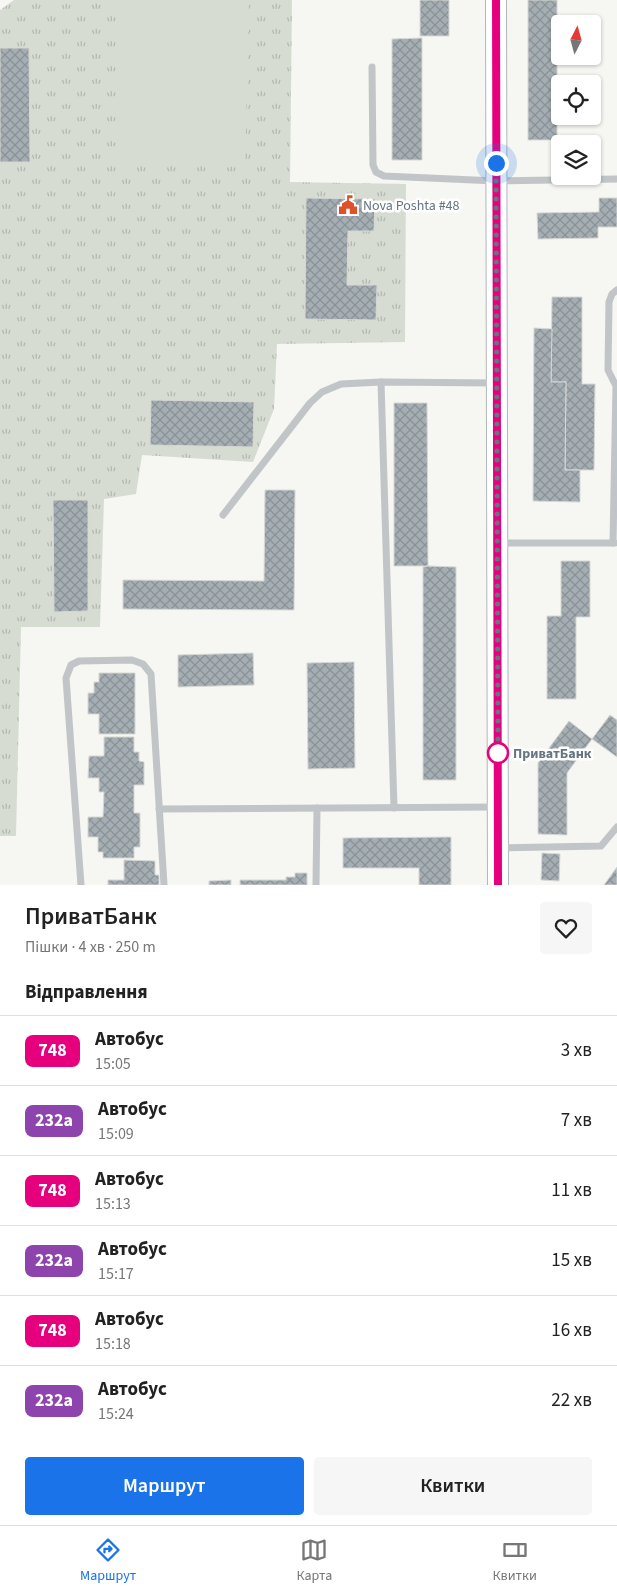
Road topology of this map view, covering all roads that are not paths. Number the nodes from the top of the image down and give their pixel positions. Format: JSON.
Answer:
{"nodes":[{"id":1,"x":496,"y":0,"type":"edge"},
{"id":2,"x":372,"y":67,"type":"dead end"},
{"id":3,"x":617,"y":179,"type":"edge"},
{"id":4,"x":496,"y":181,"type":"junction"},
{"id":5,"x":617,"y":290,"type":"edge"},
{"id":6,"x":381,"y":382,"type":"junction"},
{"id":7,"x":496,"y":383,"type":"junction"},
{"id":8,"x":223,"y":515,"type":"dead end"},
{"id":9,"x":498,"y":543,"type":"junction"},
{"id":10,"x":615,"y":543,"type":"edge"},
{"id":11,"x":498,"y":807,"type":"junction"},
{"id":12,"x":317,"y":808,"type":"junction"},
{"id":13,"x":394,"y":808,"type":"junction"},
{"id":14,"x":159,"y":809,"type":"junction"},
{"id":15,"x":617,"y":828,"type":"edge"},
{"id":16,"x":498,"y":848,"type":"junction"},
{"id":17,"x":81,"y":885,"type":"edge"},
{"id":18,"x":164,"y":885,"type":"edge"},
{"id":19,"x":316,"y":885,"type":"edge"},
{"id":20,"x":498,"y":885,"type":"edge"}],
"edges":[{"from":1,"to":4,"type":"main road"},
{"from":2,"to":4,"type":"lane"},
{"from":3,"to":4,"type":"lane"},
{"from":4,"to":7,"type":"main road"},
{"from":5,"to":10,"type":"lane"},
{"from":6,"to":7,"type":"lane"},
{"from":6,"to":8,"type":"lane"},
{"from":6,"to":13,"type":"lane"},
{"from":7,"to":9,"type":"main road"},
{"from":9,"to":10,"type":"lane"},
{"from":9,"to":11,"type":"main road"},
{"from":11,"to":13,"type":"lane"},
{"from":11,"to":16,"type":"main road"},
{"from":12,"to":13,"type":"lane"},
{"from":12,"to":14,"type":"lane"},
{"from":12,"to":19,"type":"lane"},
{"from":14,"to":17,"type":"lane"},
{"from":14,"to":18,"type":"lane"},
{"from":15,"to":16,"type":"lane"},
{"from":16,"to":20,"type":"main road"}]}
